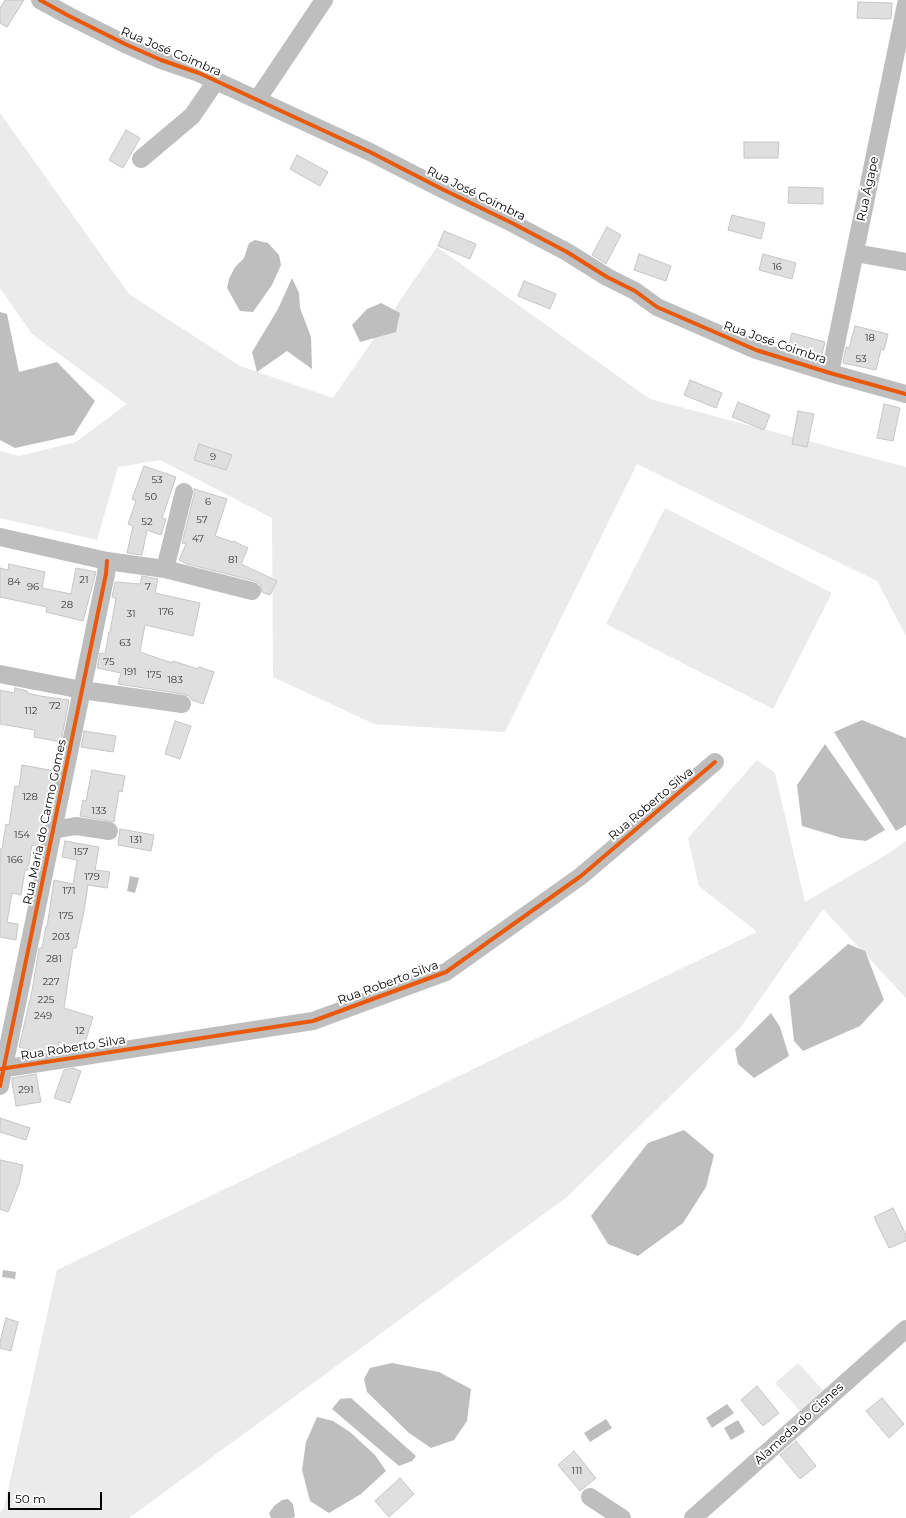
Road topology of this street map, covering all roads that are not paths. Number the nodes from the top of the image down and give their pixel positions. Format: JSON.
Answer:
{"nodes":[{"id":1,"x":324,"y":0,"type":"edge"},
{"id":2,"x":52,"y":3,"type":"edge"},
{"id":3,"x":906,"y":4,"type":"edge"},
{"id":4,"x":216,"y":81,"type":"junction"},
{"id":5,"x":257,"y":100,"type":"junction"},
{"id":6,"x":141,"y":158,"type":"dead end"},
{"id":7,"x":855,"y":253,"type":"junction"},
{"id":8,"x":906,"y":262,"type":"edge"},
{"id":9,"x":830,"y":373,"type":"junction"},
{"id":10,"x":906,"y":394,"type":"edge"},
{"id":11,"x":184,"y":492,"type":"dead end"},
{"id":12,"x":0,"y":537,"type":"edge"},
{"id":13,"x":107,"y":561,"type":"junction"},
{"id":14,"x":165,"y":569,"type":"junction"},
{"id":15,"x":252,"y":591,"type":"dead end"},
{"id":16,"x":0,"y":674,"type":"edge"},
{"id":17,"x":82,"y":690,"type":"junction"},
{"id":18,"x":182,"y":704,"type":"dead end"},
{"id":19,"x":715,"y":762,"type":"dead end"},
{"id":20,"x":53,"y":830,"type":"junction"},
{"id":21,"x":109,"y":831,"type":"dead end"},
{"id":22,"x":2,"y":1069,"type":"edge"},
{"id":23,"x":0,"y":1086,"type":"edge"},
{"id":24,"x":906,"y":1330,"type":"edge"},
{"id":25,"x":590,"y":1497,"type":"dead end"},
{"id":26,"x":622,"y":1518,"type":"edge"},
{"id":27,"x":693,"y":1518,"type":"edge"}],
"edges":[{"from":1,"to":5,"type":"street"},
{"from":2,"to":4,"type":"street","name":"Rua José Coimbra"},
{"from":3,"to":7,"type":"street","name":"Rua Ágape"},
{"from":4,"to":5,"type":"street","name":"Rua José Coimbra"},
{"from":4,"to":6,"type":"street"},
{"from":5,"to":9,"type":"street","name":"Rua José Coimbra"},
{"from":7,"to":8,"type":"street"},
{"from":7,"to":9,"type":"street","name":"Rua Ágape"},
{"from":9,"to":10,"type":"street","name":"Rua José Coimbra"},
{"from":11,"to":14,"type":"street"},
{"from":12,"to":13,"type":"street"},
{"from":13,"to":14,"type":"street"},
{"from":13,"to":17,"type":"street","name":"Rua Maria do Carmo Gomes"},
{"from":14,"to":15,"type":"street"},
{"from":16,"to":17,"type":"street"},
{"from":17,"to":18,"type":"street"},
{"from":17,"to":20,"type":"street","name":"Rua Maria do Carmo Gomes"},
{"from":19,"to":22,"type":"street","name":"Rua Roberto Silva"},
{"from":20,"to":21,"type":"street"},
{"from":20,"to":22,"type":"street","name":"Rua Maria do Carmo Gomes"},
{"from":22,"to":23,"type":"street","name":"Rua Maria do Carmo Gomes"},
{"from":24,"to":27,"type":"street","name":"Alameda do Cisnes"},
{"from":25,"to":26,"type":"street"}]}
